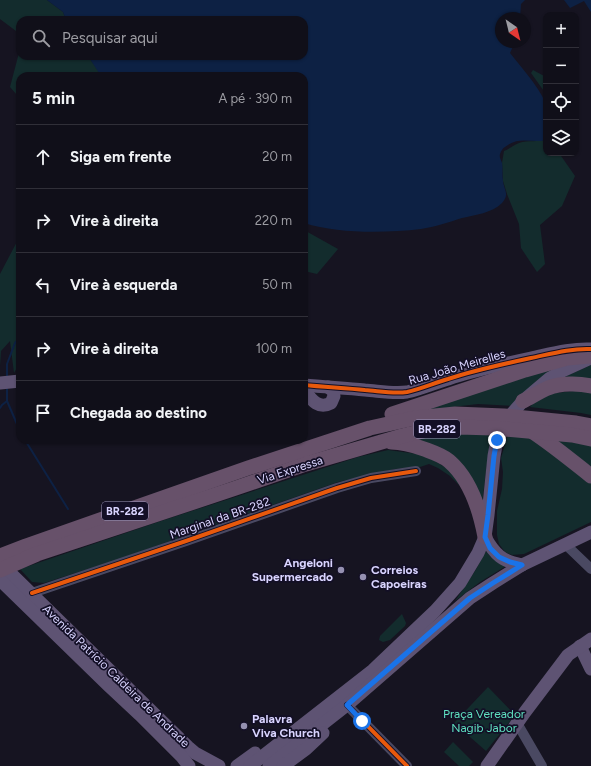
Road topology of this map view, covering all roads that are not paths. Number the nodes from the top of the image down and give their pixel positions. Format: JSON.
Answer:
{"nodes":[{"id":1,"x":591,"y":349,"type":"edge"},
{"id":2,"x":591,"y":357,"type":"edge"},
{"id":3,"x":16,"y":382,"type":"edge"},
{"id":4,"x":0,"y":383,"type":"edge"},
{"id":5,"x":308,"y":385,"type":"edge"},
{"id":6,"x":591,"y":386,"type":"edge"},
{"id":7,"x":328,"y":387,"type":"junction"},
{"id":8,"x":308,"y":395,"type":"edge"},
{"id":9,"x":523,"y":401,"type":"junction"},
{"id":10,"x":494,"y":422,"type":"junction"},
{"id":11,"x":534,"y":425,"type":"junction"},
{"id":12,"x":591,"y":426,"type":"edge"},
{"id":13,"x":591,"y":439,"type":"edge"},
{"id":14,"x":382,"y":442,"type":"junction"},
{"id":15,"x":320,"y":445,"type":"junction"},
{"id":16,"x":416,"y":471,"type":"dead end"},
{"id":17,"x":591,"y":476,"type":"edge"},
{"id":18,"x":591,"y":532,"type":"edge"},
{"id":19,"x":485,"y":537,"type":"junction"},
{"id":20,"x":565,"y":544,"type":"junction"},
{"id":21,"x":31,"y":550,"type":"junction"},
{"id":22,"x":0,"y":556,"type":"edge"},
{"id":23,"x":0,"y":563,"type":"edge"},
{"id":24,"x":522,"y":565,"type":"junction"},
{"id":25,"x":591,"y":569,"type":"edge"},
{"id":26,"x":0,"y":570,"type":"edge"},
{"id":27,"x":2,"y":586,"type":"edge"},
{"id":28,"x":32,"y":593,"type":"junction"},
{"id":29,"x":18,"y":598,"type":"junction"},
{"id":30,"x":591,"y":639,"type":"edge"},
{"id":31,"x":580,"y":646,"type":"junction"},
{"id":32,"x":591,"y":669,"type":"edge"},
{"id":33,"x":342,"y":704,"type":"junction"},
{"id":34,"x":312,"y":724,"type":"junction"},
{"id":35,"x":517,"y":724,"type":"junction"},
{"id":36,"x":189,"y":766,"type":"edge"},
{"id":37,"x":219,"y":766,"type":"edge"},
{"id":38,"x":236,"y":766,"type":"edge"},
{"id":39,"x":250,"y":766,"type":"edge"},
{"id":40,"x":268,"y":766,"type":"edge"},
{"id":41,"x":283,"y":766,"type":"edge"},
{"id":42,"x":407,"y":766,"type":"edge"},
{"id":43,"x":487,"y":766,"type":"edge"},
{"id":44,"x":542,"y":766,"type":"edge"}],
"edges":[{"from":1,"to":7,"type":"main road","name":"Rua João Meirelles"},
{"from":2,"to":9,"type":"main road"},
{"from":2,"to":15,"type":"highway"},
{"from":3,"to":4,"type":"main road"},
{"from":5,"to":7,"type":"main road","name":"Rua João Meirelles"},
{"from":6,"to":9,"type":"highway"},
{"from":7,"to":8,"type":"main road"},
{"from":9,"to":19,"type":"main road"},
{"from":10,"to":11,"type":"highway","name":"Via Expressa","number":"BR-282"},
{"from":10,"to":14,"type":"highway","name":"Via Expressa","number":"BR-282"},
{"from":10,"to":15,"type":"highway","name":"Via Expressa","number":"BR-282"},
{"from":11,"to":12,"type":"highway","name":"Via Expressa","number":"BR-282"},
{"from":11,"to":13,"type":"highway","name":"Via Expressa","number":"BR-282"},
{"from":11,"to":17,"type":"highway"},
{"from":14,"to":19,"type":"highway"},
{"from":14,"to":21,"type":"highway","name":"Via Expressa","number":"BR-282"},
{"from":15,"to":21,"type":"highway","name":"Via Expressa","number":"BR-282"},
{"from":16,"to":28,"type":"street","name":"Marginal da BR-282"},
{"from":18,"to":20,"type":"main road"},
{"from":19,"to":24,"type":"main road"},
{"from":19,"to":33,"type":"main road"},
{"from":20,"to":24,"type":"main road"},
{"from":20,"to":25,"type":"street"},
{"from":21,"to":22,"type":"highway","name":"Via Expressa","number":"BR-282"},
{"from":21,"to":26,"type":"highway","name":"Via Expressa","number":"BR-282"},
{"from":23,"to":28,"type":"main road","name":"Avenida Patrício Caldeira de Andrade"},
{"from":24,"to":33,"type":"main road"},
{"from":27,"to":29,"type":"main road","name":"Avenida Patrício Caldeira de Andrade"},
{"from":28,"to":29,"type":"main road"},
{"from":28,"to":37,"type":"main road","name":"Avenida Patrício Caldeira de Andrade"},
{"from":29,"to":36,"type":"main road","name":"Avenida Patrício Caldeira de Andrade"},
{"from":30,"to":31,"type":"main road"},
{"from":31,"to":32,"type":"main road"},
{"from":31,"to":35,"type":"main road"},
{"from":33,"to":34,"type":"main road"},
{"from":33,"to":38,"type":"main road"},
{"from":33,"to":41,"type":"main road"},
{"from":33,"to":42,"type":"street"},
{"from":34,"to":39,"type":"main road"},
{"from":34,"to":40,"type":"main road"},
{"from":35,"to":43,"type":"main road"},
{"from":35,"to":44,"type":"street"}]}
